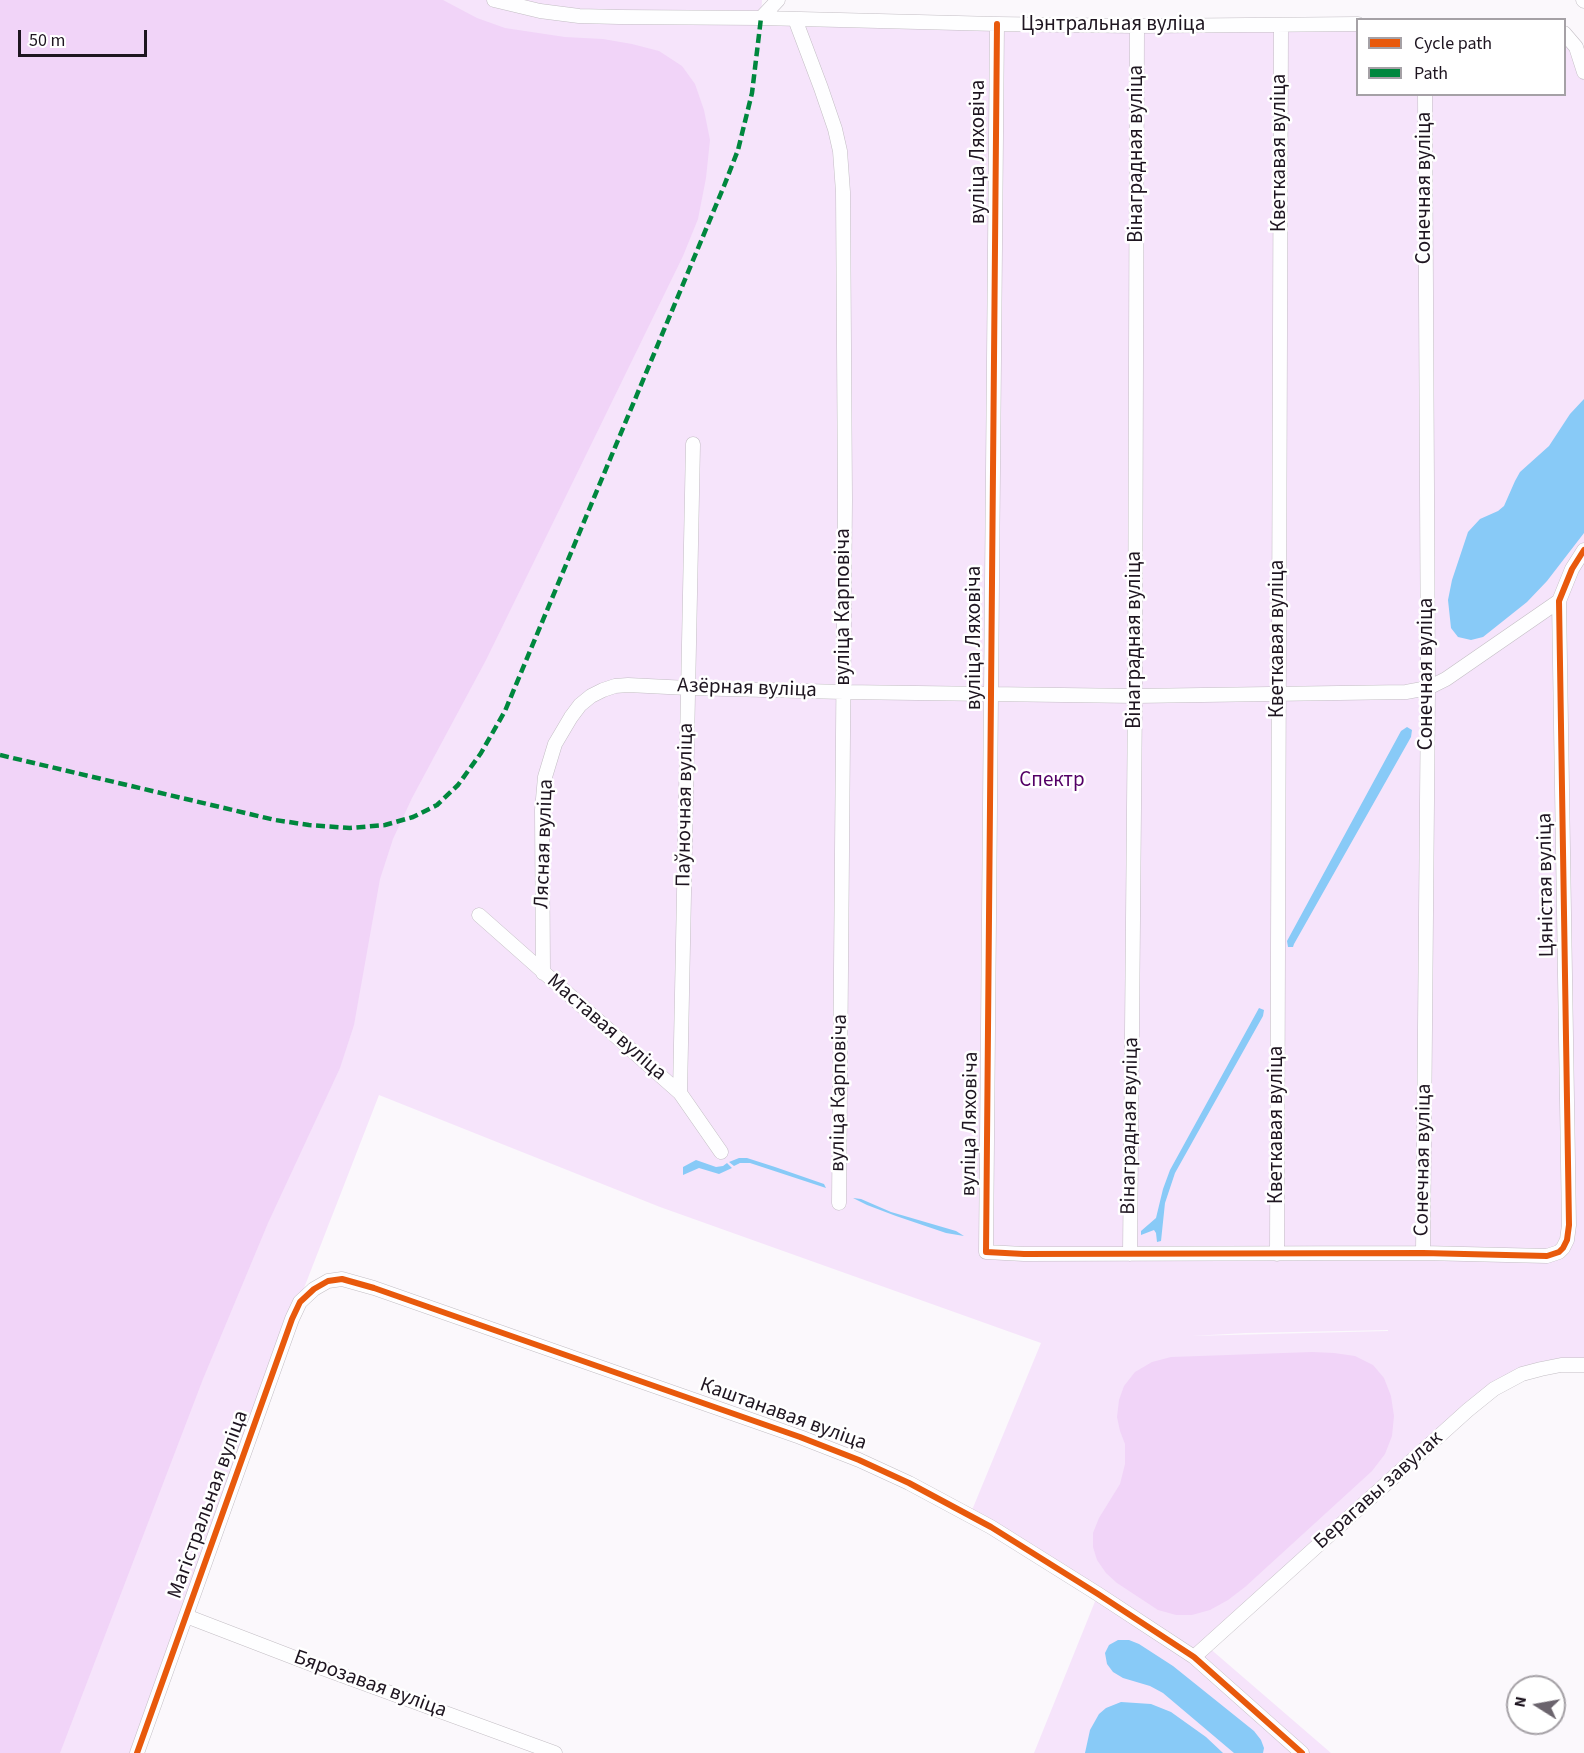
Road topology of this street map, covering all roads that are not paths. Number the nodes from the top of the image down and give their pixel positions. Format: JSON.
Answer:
{"nodes":[{"id":1,"x":494,"y":0,"type":"edge"},
{"id":2,"x":778,"y":0,"type":"edge"},
{"id":3,"x":761,"y":18,"type":"junction"},
{"id":4,"x":795,"y":19,"type":"junction"},
{"id":5,"x":997,"y":24,"type":"junction"},
{"id":6,"x":1281,"y":24,"type":"junction"},
{"id":7,"x":1356,"y":24,"type":"edge"},
{"id":8,"x":1137,"y":26,"type":"junction"},
{"id":9,"x":1566,"y":35,"type":"edge"},
{"id":10,"x":1584,"y":72,"type":"edge"},
{"id":11,"x":1425,"y":96,"type":"edge"},
{"id":12,"x":693,"y":444,"type":"dead end"},
{"id":13,"x":1584,"y":550,"type":"edge"},
{"id":14,"x":1559,"y":601,"type":"junction"},
{"id":15,"x":628,"y":685,"type":"joint"},
{"id":16,"x":688,"y":688,"type":"junction"},
{"id":17,"x":1428,"y":688,"type":"junction"},
{"id":18,"x":844,"y":692,"type":"junction"},
{"id":19,"x":992,"y":693,"type":"junction"},
{"id":20,"x":1277,"y":693,"type":"junction"},
{"id":21,"x":1135,"y":696,"type":"junction"},
{"id":22,"x":478,"y":915,"type":"dead end"},
{"id":23,"x":543,"y":973,"type":"junction"},
{"id":24,"x":680,"y":1094,"type":"junction"},
{"id":25,"x":721,"y":1152,"type":"dead end"},
{"id":26,"x":839,"y":1203,"type":"dead end"},
{"id":27,"x":1423,"y":1253,"type":"junction"},
{"id":28,"x":1130,"y":1254,"type":"junction"},
{"id":29,"x":1277,"y":1254,"type":"junction"},
{"id":30,"x":328,"y":1281,"type":"joint"},
{"id":31,"x":1584,"y":1365,"type":"edge"},
{"id":32,"x":186,"y":1617,"type":"junction"},
{"id":33,"x":1194,"y":1658,"type":"junction"},
{"id":34,"x":137,"y":1753,"type":"edge"},
{"id":35,"x":555,"y":1753,"type":"edge"},
{"id":36,"x":1302,"y":1753,"type":"edge"}],
"edges":[{"from":1,"to":3,"type":"street","name":"Цэнтральная вуліца"},
{"from":2,"to":3,"type":"street"},
{"from":3,"to":4,"type":"street","name":"Цэнтральная вуліца"},
{"from":4,"to":5,"type":"street","name":"Цэнтральная вуліца"},
{"from":4,"to":18,"type":"street","name":"вуліца Карповіча"},
{"from":5,"to":8,"type":"street","name":"Цэнтральная вуліца"},
{"from":5,"to":19,"type":"street","name":"вуліца Ляховіча"},
{"from":6,"to":7,"type":"street","name":"Цэнтральная вуліца"},
{"from":6,"to":8,"type":"street","name":"Цэнтральная вуліца"},
{"from":6,"to":20,"type":"street","name":"Кветкавая вуліца"},
{"from":8,"to":21,"type":"street","name":"Вінаградная вуліца"},
{"from":9,"to":10,"type":"street"},
{"from":11,"to":17,"type":"street","name":"Сонечная вуліца"},
{"from":12,"to":16,"type":"street","name":"Паўночная вуліца"},
{"from":13,"to":14,"type":"street","name":"Цяністая вуліца"},
{"from":14,"to":17,"type":"street","name":"Азёрная вуліца"},
{"from":14,"to":27,"type":"street","name":"Цяністая вуліца"},
{"from":15,"to":16,"type":"street","name":"Азёрная вуліца"},
{"from":15,"to":23,"type":"street","name":"Лясная вуліца"},
{"from":16,"to":18,"type":"street","name":"Азёрная вуліца"},
{"from":16,"to":24,"type":"street","name":"Паўночная вуліца"},
{"from":17,"to":20,"type":"street","name":"Азёрная вуліца"},
{"from":17,"to":27,"type":"street","name":"Сонечная вуліца"},
{"from":18,"to":19,"type":"street","name":"Азёрная вуліца"},
{"from":18,"to":26,"type":"street","name":"вуліца Карповіча"},
{"from":19,"to":21,"type":"street","name":"Азёрная вуліца"},
{"from":19,"to":28,"type":"street","name":"вуліца Ляховіча"},
{"from":20,"to":21,"type":"street","name":"Азёрная вуліца"},
{"from":20,"to":29,"type":"street","name":"Кветкавая вуліца"},
{"from":21,"to":28,"type":"street","name":"Вінаградная вуліца"},
{"from":22,"to":23,"type":"street","name":"Маставая вуліца"},
{"from":23,"to":24,"type":"street","name":"Маставая вуліца"},
{"from":24,"to":25,"type":"street","name":"Маставая вуліца"},
{"from":27,"to":29,"type":"street"},
{"from":28,"to":29,"type":"street"},
{"from":30,"to":32,"type":"street","name":"Магістральная вуліца"},
{"from":30,"to":33,"type":"street","name":"Каштанавая вуліца"},
{"from":31,"to":33,"type":"street","name":"Берагавы завулак"},
{"from":32,"to":34,"type":"street","name":"Магістральная вуліца"},
{"from":32,"to":35,"type":"street","name":"Бярозавая вуліца"},
{"from":33,"to":36,"type":"street","name":"Каштанавая вуліца"}]}
